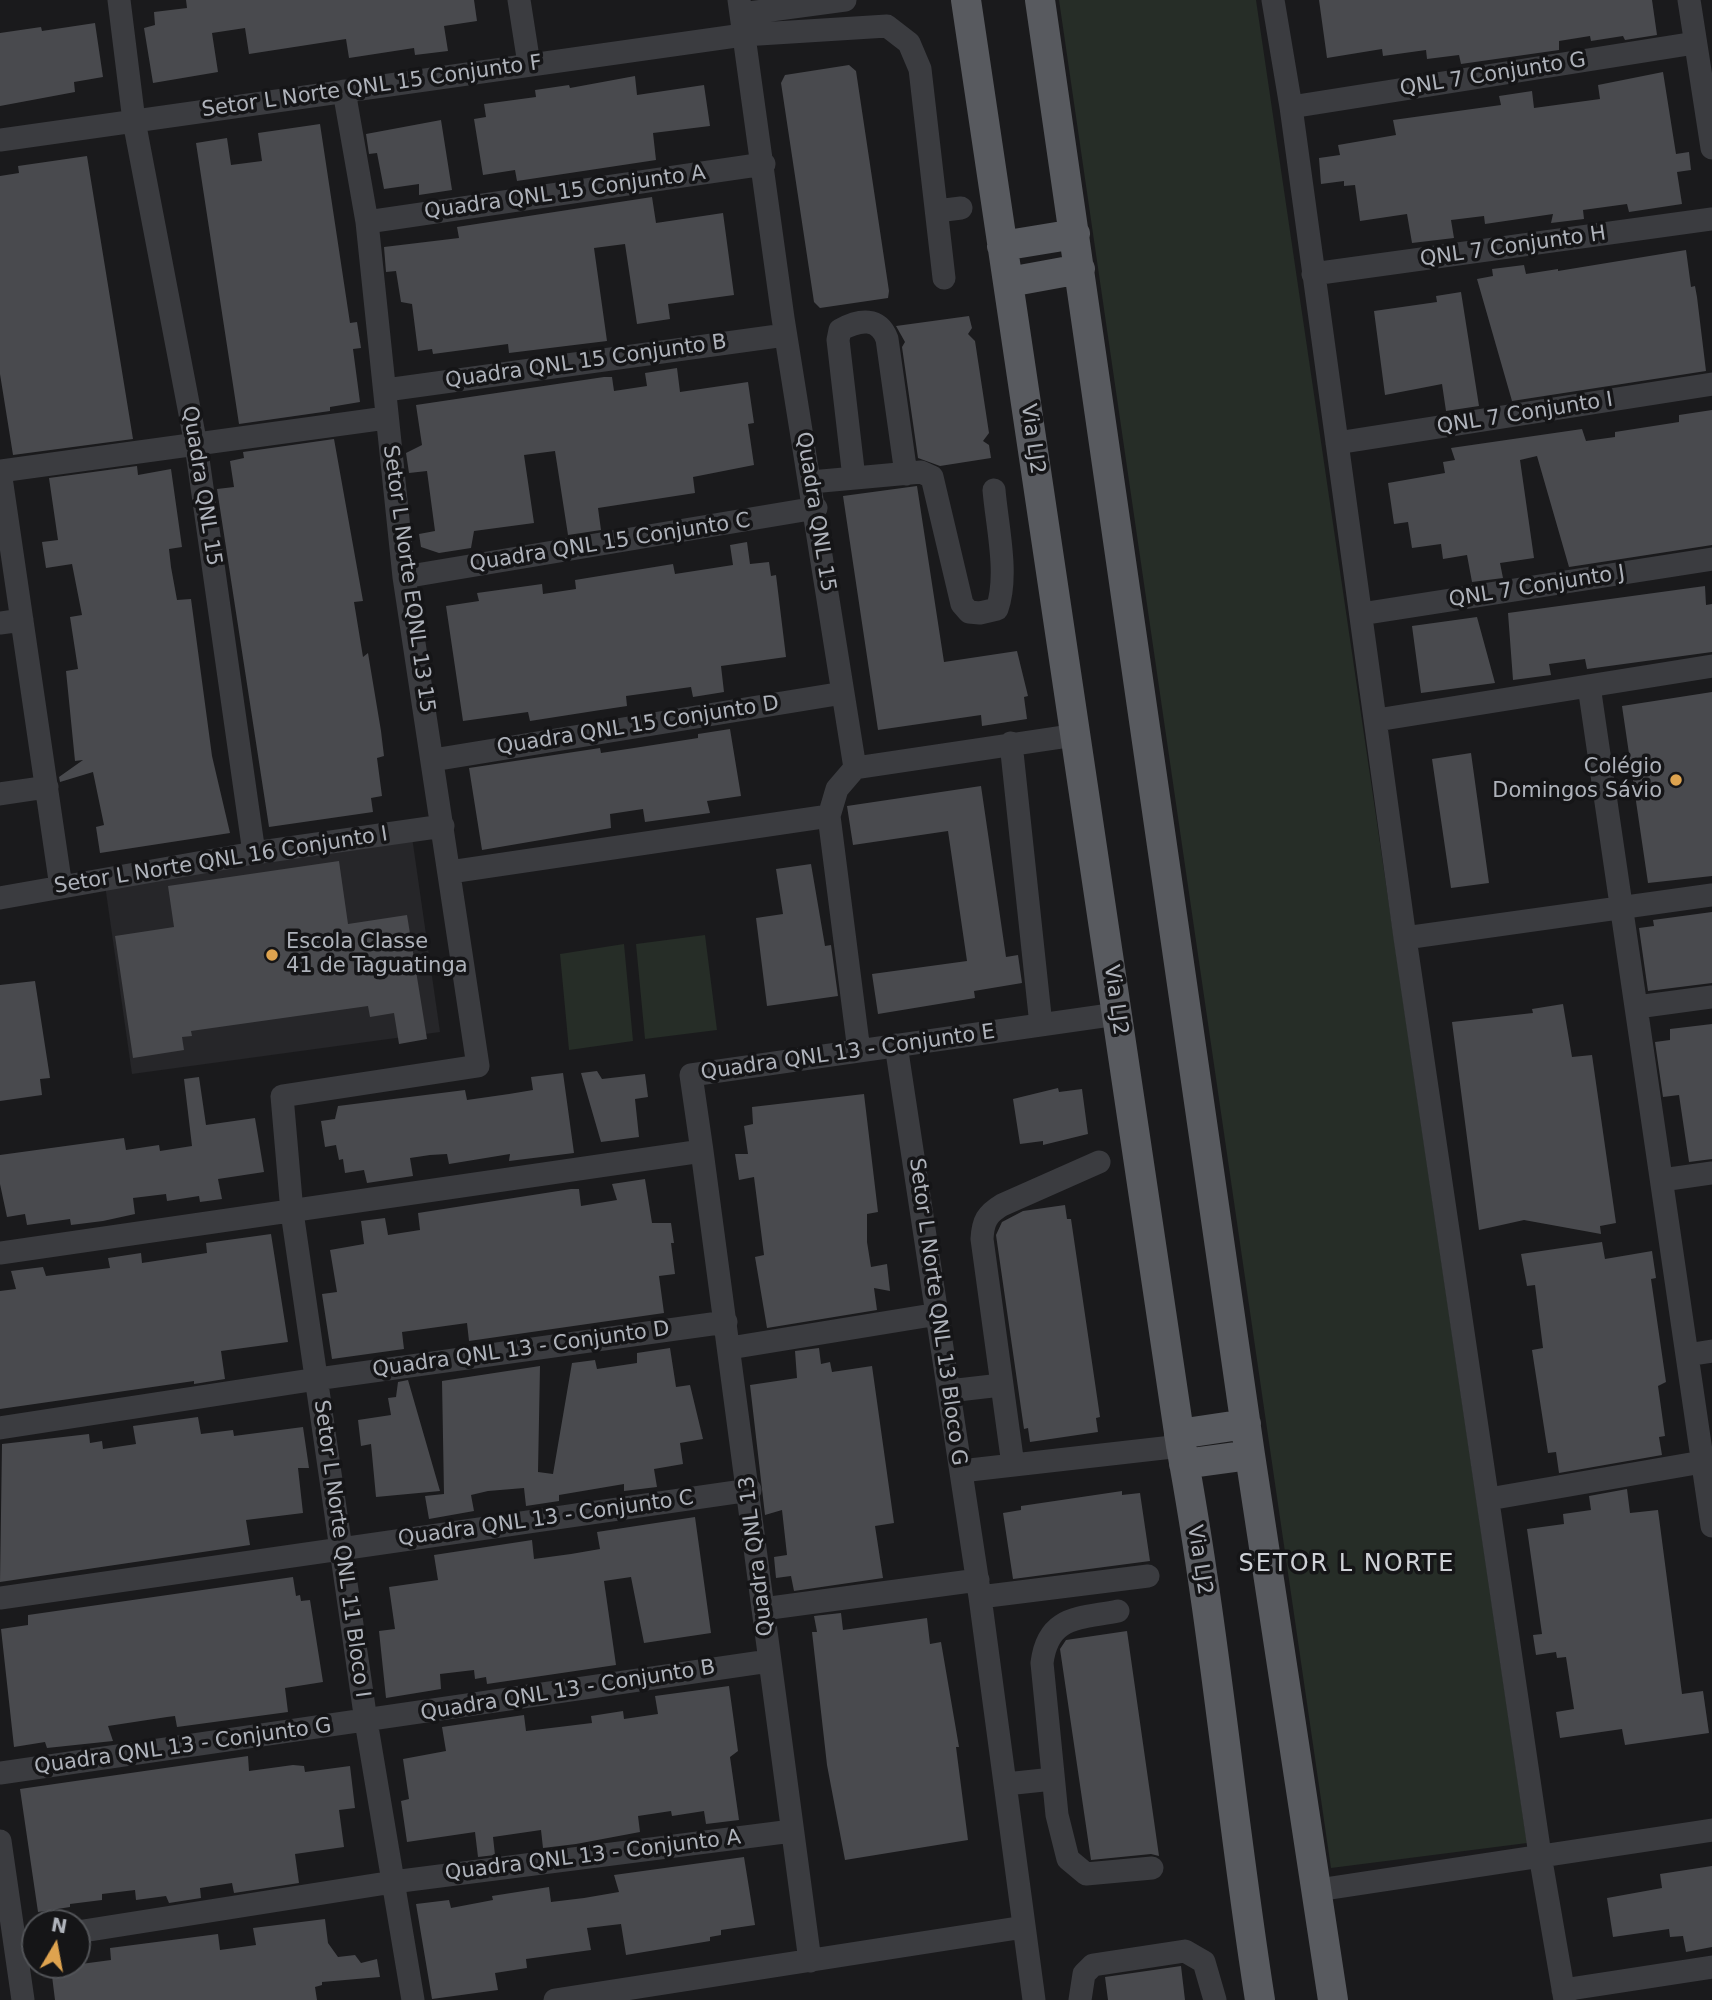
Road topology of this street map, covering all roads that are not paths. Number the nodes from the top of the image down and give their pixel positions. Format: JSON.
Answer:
{"nodes":[{"id":1,"x":119,"y":0,"type":"edge"},
{"id":2,"x":519,"y":0,"type":"edge"},
{"id":3,"x":845,"y":0,"type":"edge"},
{"id":4,"x":966,"y":0,"type":"edge"},
{"id":5,"x":1040,"y":0,"type":"edge"},
{"id":6,"x":1273,"y":0,"type":"edge"},
{"id":7,"x":1689,"y":0,"type":"edge"},
{"id":8,"x":805,"y":3,"type":"edge"},
{"id":9,"x":741,"y":17,"type":"edge"},
{"id":10,"x":1695,"y":43,"type":"junction"},
{"id":11,"x":529,"y":64,"type":"junction"},
{"id":12,"x":344,"y":91,"type":"junction"},
{"id":13,"x":1291,"y":107,"type":"junction"},
{"id":14,"x":134,"y":121,"type":"junction"},
{"id":15,"x":0,"y":140,"type":"edge"},
{"id":16,"x":1712,"y":148,"type":"edge"},
{"id":17,"x":764,"y":164,"type":"junction"},
{"id":18,"x":961,"y":208,"type":"dead end"},
{"id":19,"x":937,"y":211,"type":"junction"},
{"id":20,"x":1712,"y":219,"type":"edge"},
{"id":21,"x":367,"y":222,"type":"junction"},
{"id":22,"x":1075,"y":234,"type":"junction"},
{"id":23,"x":1002,"y":246,"type":"junction"},
{"id":24,"x":1080,"y":270,"type":"junction"},
{"id":25,"x":1313,"y":274,"type":"junction"},
{"id":26,"x":944,"y":278,"type":"dead end"},
{"id":27,"x":1009,"y":282,"type":"junction"},
{"id":28,"x":785,"y":335,"type":"junction"},
{"id":29,"x":1712,"y":384,"type":"edge"},
{"id":30,"x":386,"y":390,"type":"junction"},
{"id":31,"x":386,"y":418,"type":"junction"},
{"id":32,"x":1337,"y":443,"type":"junction"},
{"id":33,"x":196,"y":445,"type":"junction"},
{"id":34,"x":0,"y":471,"type":"edge"},
{"id":35,"x":906,"y":474,"type":"junction"},
{"id":36,"x":853,"y":478,"type":"junction"},
{"id":37,"x":811,"y":482,"type":"junction"},
{"id":38,"x":994,"y":490,"type":"dead end"},
{"id":39,"x":816,"y":508,"type":"junction"},
{"id":40,"x":1712,"y":559,"type":"edge"},
{"id":41,"x":404,"y":577,"type":"junction"},
{"id":42,"x":1361,"y":614,"type":"junction"},
{"id":43,"x":11,"y":621,"type":"edge"},
{"id":44,"x":1712,"y":666,"type":"edge"},
{"id":45,"x":1589,"y":685,"type":"junction"},
{"id":46,"x":843,"y":693,"type":"junction"},
{"id":47,"x":1377,"y":720,"type":"junction"},
{"id":48,"x":1076,"y":736,"type":"junction"},
{"id":49,"x":1011,"y":743,"type":"junction"},
{"id":50,"x":433,"y":760,"type":"junction"},
{"id":51,"x":855,"y":768,"type":"junction"},
{"id":52,"x":47,"y":787,"type":"junction"},
{"id":53,"x":0,"y":794,"type":"edge"},
{"id":54,"x":829,"y":817,"type":"junction"},
{"id":55,"x":443,"y":826,"type":"junction"},
{"id":56,"x":254,"y":853,"type":"junction"},
{"id":57,"x":450,"y":872,"type":"junction"},
{"id":58,"x":61,"y":887,"type":"junction"},
{"id":59,"x":1712,"y":895,"type":"edge"},
{"id":60,"x":0,"y":898,"type":"edge"},
{"id":61,"x":1620,"y":908,"type":"junction"},
{"id":62,"x":1405,"y":938,"type":"junction"},
{"id":63,"x":1712,"y":997,"type":"edge"},
{"id":64,"x":1637,"y":1007,"type":"junction"},
{"id":65,"x":1117,"y":1014,"type":"junction"},
{"id":66,"x":1041,"y":1025,"type":"junction"},
{"id":67,"x":896,"y":1045,"type":"junction"},
{"id":68,"x":859,"y":1051,"type":"junction"},
{"id":69,"x":282,"y":1097,"type":"joint"},
{"id":70,"x":702,"y":1151,"type":"junction"},
{"id":71,"x":1099,"y":1162,"type":"dead end"},
{"id":72,"x":1712,"y":1173,"type":"edge"},
{"id":73,"x":1662,"y":1180,"type":"junction"},
{"id":74,"x":292,"y":1212,"type":"junction"},
{"id":75,"x":0,"y":1253,"type":"edge"},
{"id":76,"x":937,"y":1314,"type":"junction"},
{"id":77,"x":726,"y":1322,"type":"junction"},
{"id":78,"x":730,"y":1348,"type":"junction"},
{"id":79,"x":1712,"y":1351,"type":"edge"},
{"id":80,"x":1687,"y":1355,"type":"junction"},
{"id":81,"x":317,"y":1379,"type":"junction"},
{"id":82,"x":1001,"y":1385,"type":"junction"},
{"id":83,"x":949,"y":1391,"type":"junction"},
{"id":84,"x":1246,"y":1424,"type":"junction"},
{"id":85,"x":0,"y":1428,"type":"edge"},
{"id":86,"x":1181,"y":1448,"type":"junction"},
{"id":87,"x":1250,"y":1455,"type":"junction"},
{"id":88,"x":1702,"y":1462,"type":"junction"},
{"id":89,"x":1013,"y":1465,"type":"junction"},
{"id":90,"x":961,"y":1471,"type":"junction"},
{"id":91,"x":750,"y":1490,"type":"junction"},
{"id":92,"x":1489,"y":1499,"type":"junction"},
{"id":93,"x":1712,"y":1520,"type":"edge"},
{"id":94,"x":341,"y":1548,"type":"junction"},
{"id":95,"x":1148,"y":1576,"type":"dead end"},
{"id":96,"x":979,"y":1588,"type":"junction"},
{"id":97,"x":0,"y":1598,"type":"edge"},
{"id":98,"x":763,"y":1609,"type":"junction"},
{"id":99,"x":1118,"y":1611,"type":"dead end"},
{"id":100,"x":769,"y":1661,"type":"junction"},
{"id":101,"x":366,"y":1721,"type":"junction"},
{"id":102,"x":0,"y":1773,"type":"edge"},
{"id":103,"x":1053,"y":1779,"type":"junction"},
{"id":104,"x":1006,"y":1784,"type":"junction"},
{"id":105,"x":1712,"y":1830,"type":"edge"},
{"id":106,"x":792,"y":1831,"type":"junction"},
{"id":107,"x":0,"y":1840,"type":"edge"},
{"id":108,"x":1540,"y":1855,"type":"junction"},
{"id":109,"x":1152,"y":1868,"type":"dead end"},
{"id":110,"x":393,"y":1882,"type":"junction"},
{"id":111,"x":1318,"y":1890,"type":"junction"},
{"id":112,"x":1024,"y":1927,"type":"junction"},
{"id":113,"x":21,"y":1928,"type":"edge"},
{"id":114,"x":91,"y":1930,"type":"edge"},
{"id":115,"x":810,"y":1961,"type":"junction"},
{"id":116,"x":1712,"y":1967,"type":"edge"},
{"id":117,"x":23,"y":1979,"type":"edge"},
{"id":118,"x":613,"y":1995,"type":"edge"},
{"id":119,"x":1564,"y":1995,"type":"edge"},
{"id":120,"x":23,"y":2000,"type":"edge"},
{"id":121,"x":413,"y":2000,"type":"edge"},
{"id":122,"x":555,"y":2000,"type":"edge"},
{"id":123,"x":1034,"y":2000,"type":"edge"},
{"id":124,"x":1080,"y":2000,"type":"edge"},
{"id":125,"x":1215,"y":2000,"type":"edge"},
{"id":126,"x":1260,"y":2000,"type":"edge"},
{"id":127,"x":1333,"y":2000,"type":"edge"}],
"edges":[{"from":1,"to":14,"type":"street","name":"Quadra QNL 15"},
{"from":2,"to":11,"type":"street"},
{"from":3,"to":8,"type":"street"},
{"from":4,"to":23,"type":"main road","name":"Via LJ2"},
{"from":5,"to":22,"type":"main road"},
{"from":6,"to":13,"type":"street"},
{"from":7,"to":10,"type":"street"},
{"from":8,"to":9,"type":"street"},
{"from":9,"to":11,"type":"street","name":"Setor L Norte QNL 15 Conjunto F"},
{"from":9,"to":17,"type":"street","name":"Quadra QNL 15"},
{"from":9,"to":19,"type":"street"},
{"from":10,"to":13,"type":"street","name":"QNL 7 Conjunto G"},
{"from":10,"to":16,"type":"street"},
{"from":11,"to":12,"type":"street","name":"Setor L Norte QNL 15 Conjunto F"},
{"from":12,"to":14,"type":"street","name":"Setor L Norte QNL 15 Conjunto F"},
{"from":12,"to":21,"type":"street","name":"Setor L Norte EQNL 13 15"},
{"from":13,"to":25,"type":"street"},
{"from":14,"to":15,"type":"street","name":"Setor L Norte QNL 15 Conjunto F"},
{"from":14,"to":33,"type":"street","name":"Quadra QNL 15"},
{"from":17,"to":21,"type":"street","name":"Quadra QNL 15 Conjunto A"},
{"from":17,"to":28,"type":"street","name":"Quadra QNL 15"},
{"from":18,"to":19,"type":"street"},
{"from":19,"to":26,"type":"street"},
{"from":20,"to":25,"type":"street","name":"QNL 7 Conjunto H"},
{"from":21,"to":30,"type":"street","name":"Setor L Norte EQNL 13 15"},
{"from":22,"to":23,"type":"main road"},
{"from":22,"to":24,"type":"main road"},
{"from":23,"to":27,"type":"main road","name":"Via LJ2"},
{"from":24,"to":27,"type":"main road"},
{"from":24,"to":84,"type":"main road"},
{"from":25,"to":32,"type":"street"},
{"from":27,"to":48,"type":"main road","name":"Via LJ2"},
{"from":28,"to":30,"type":"street","name":"Quadra QNL 15 Conjunto B"},
{"from":28,"to":37,"type":"street","name":"Quadra QNL 15"},
{"from":29,"to":32,"type":"street","name":"QNL 7 Conjunto I"},
{"from":30,"to":31,"type":"street","name":"Setor L Norte EQNL 13 15"},
{"from":31,"to":33,"type":"street"},
{"from":31,"to":41,"type":"street","name":"Setor L Norte EQNL 13 15"},
{"from":32,"to":42,"type":"street"},
{"from":33,"to":34,"type":"street"},
{"from":33,"to":56,"type":"street","name":"Quadra QNL 15"},
{"from":34,"to":43,"type":"street"},
{"from":35,"to":36,"type":"street"},
{"from":35,"to":36,"type":"street"},
{"from":35,"to":38,"type":"street"},
{"from":36,"to":37,"type":"street"},
{"from":37,"to":39,"type":"street","name":"Quadra QNL 15"},
{"from":39,"to":41,"type":"street","name":"Quadra QNL 15 Conjunto C"},
{"from":39,"to":46,"type":"street","name":"Quadra QNL 15"},
{"from":40,"to":42,"type":"street","name":"QNL 7 Conjunto J"},
{"from":41,"to":50,"type":"street","name":"Setor L Norte EQNL 13 15"},
{"from":42,"to":47,"type":"street"},
{"from":43,"to":52,"type":"street"},
{"from":44,"to":45,"type":"street"},
{"from":45,"to":47,"type":"street"},
{"from":45,"to":61,"type":"street"},
{"from":46,"to":50,"type":"street","name":"Quadra QNL 15 Conjunto D"},
{"from":46,"to":51,"type":"street","name":"Quadra QNL 15"},
{"from":47,"to":62,"type":"street"},
{"from":48,"to":49,"type":"street"},
{"from":48,"to":65,"type":"main road","name":"Via LJ2"},
{"from":49,"to":51,"type":"street"},
{"from":49,"to":66,"type":"street"},
{"from":50,"to":55,"type":"street","name":"Setor L Norte EQNL 13 15"},
{"from":51,"to":54,"type":"street"},
{"from":52,"to":53,"type":"street"},
{"from":52,"to":58,"type":"street"},
{"from":54,"to":57,"type":"street"},
{"from":54,"to":68,"type":"street"},
{"from":55,"to":56,"type":"street","name":"Setor L Norte QNL 16 Conjunto I"},
{"from":55,"to":57,"type":"street","name":"Setor L Norte EQNL 13 15"},
{"from":56,"to":58,"type":"street","name":"Setor L Norte QNL 16 Conjunto I"},
{"from":57,"to":69,"type":"street","name":"Setor L Norte EQNL 13 15"},
{"from":58,"to":60,"type":"street","name":"Setor L Norte QNL 16 Conjunto I"},
{"from":59,"to":61,"type":"street"},
{"from":61,"to":62,"type":"street"},
{"from":61,"to":64,"type":"street"},
{"from":62,"to":92,"type":"street"},
{"from":63,"to":64,"type":"street"},
{"from":64,"to":73,"type":"street"},
{"from":65,"to":66,"type":"street","name":"Quadra QNL 13 - Conjunto E"},
{"from":65,"to":86,"type":"main road","name":"Via LJ2"},
{"from":66,"to":67,"type":"street","name":"Quadra QNL 13 - Conjunto E"},
{"from":67,"to":68,"type":"street","name":"Quadra QNL 13 - Conjunto E"},
{"from":67,"to":76,"type":"street","name":"Setor L Norte QNL 13 Bloco G"},
{"from":68,"to":70,"type":"street","name":"Quadra QNL 13 - Conjunto E"},
{"from":69,"to":74,"type":"street","name":"Setor L Norte QNL 11 Bloco I"},
{"from":70,"to":74,"type":"street"},
{"from":70,"to":77,"type":"street","name":"Quadra QNL 13"},
{"from":71,"to":82,"type":"street"},
{"from":72,"to":73,"type":"street"},
{"from":73,"to":80,"type":"street"},
{"from":74,"to":75,"type":"street"},
{"from":74,"to":81,"type":"street","name":"Setor L Norte QNL 11 Bloco I"},
{"from":76,"to":78,"type":"street"},
{"from":76,"to":83,"type":"street","name":"Setor L Norte QNL 13 Bloco G"},
{"from":77,"to":78,"type":"street","name":"Quadra QNL 13"},
{"from":77,"to":81,"type":"street","name":"Quadra QNL 13 - Conjunto D"},
{"from":78,"to":91,"type":"street","name":"Quadra QNL 13"},
{"from":79,"to":80,"type":"street"},
{"from":80,"to":88,"type":"street"},
{"from":81,"to":85,"type":"street","name":"Quadra QNL 13 - Conjunto D"},
{"from":81,"to":94,"type":"street","name":"Setor L Norte QNL 11 Bloco I"},
{"from":82,"to":83,"type":"street"},
{"from":82,"to":89,"type":"street"},
{"from":83,"to":90,"type":"street","name":"Setor L Norte QNL 13 Bloco G"},
{"from":84,"to":86,"type":"main road"},
{"from":84,"to":87,"type":"main road"},
{"from":86,"to":87,"type":"main road"},
{"from":86,"to":89,"type":"street"},
{"from":86,"to":126,"type":"main road","name":"Via LJ2"},
{"from":87,"to":111,"type":"main road"},
{"from":88,"to":92,"type":"street"},
{"from":88,"to":93,"type":"street"},
{"from":89,"to":90,"type":"street"},
{"from":90,"to":96,"type":"street","name":"Setor L Norte QNL 13 Bloco G"},
{"from":91,"to":94,"type":"street","name":"Quadra QNL 13 - Conjunto C"},
{"from":91,"to":98,"type":"street","name":"Quadra QNL 13"},
{"from":92,"to":108,"type":"street"},
{"from":94,"to":97,"type":"street","name":"Quadra QNL 13 - Conjunto C"},
{"from":94,"to":101,"type":"street","name":"Setor L Norte QNL 11 Bloco I"},
{"from":95,"to":96,"type":"street"},
{"from":96,"to":98,"type":"street"},
{"from":96,"to":104,"type":"street","name":"Setor L Norte QNL 13 Bloco G"},
{"from":98,"to":100,"type":"street","name":"Quadra QNL 13"},
{"from":99,"to":103,"type":"street"},
{"from":100,"to":101,"type":"street","name":"Quadra QNL 13 - Conjunto B"},
{"from":100,"to":106,"type":"street","name":"Quadra QNL 13"},
{"from":101,"to":102,"type":"street","name":"Quadra QNL 13 - Conjunto G"},
{"from":101,"to":110,"type":"street","name":"Setor L Norte QNL 11 Bloco I"},
{"from":103,"to":104,"type":"street"},
{"from":103,"to":109,"type":"street"},
{"from":104,"to":112,"type":"street","name":"Setor L Norte QNL 13 Bloco G"},
{"from":105,"to":108,"type":"street"},
{"from":106,"to":110,"type":"street","name":"Quadra QNL 13 - Conjunto A"},
{"from":106,"to":115,"type":"street","name":"Quadra QNL 13"},
{"from":107,"to":113,"type":"street"},
{"from":108,"to":111,"type":"street"},
{"from":108,"to":119,"type":"street"},
{"from":110,"to":114,"type":"street","name":"Quadra QNL 13 - Conjunto A"},
{"from":110,"to":121,"type":"street","name":"Setor L Norte QNL 11 Bloco I"},
{"from":111,"to":127,"type":"main road"},
{"from":112,"to":115,"type":"street"},
{"from":112,"to":123,"type":"street","name":"Setor L Norte QNL 13 Bloco G"},
{"from":115,"to":118,"type":"street"},
{"from":116,"to":119,"type":"street"},
{"from":117,"to":120,"type":"street"},
{"from":118,"to":122,"type":"street"},
{"from":124,"to":125,"type":"street"}]}
